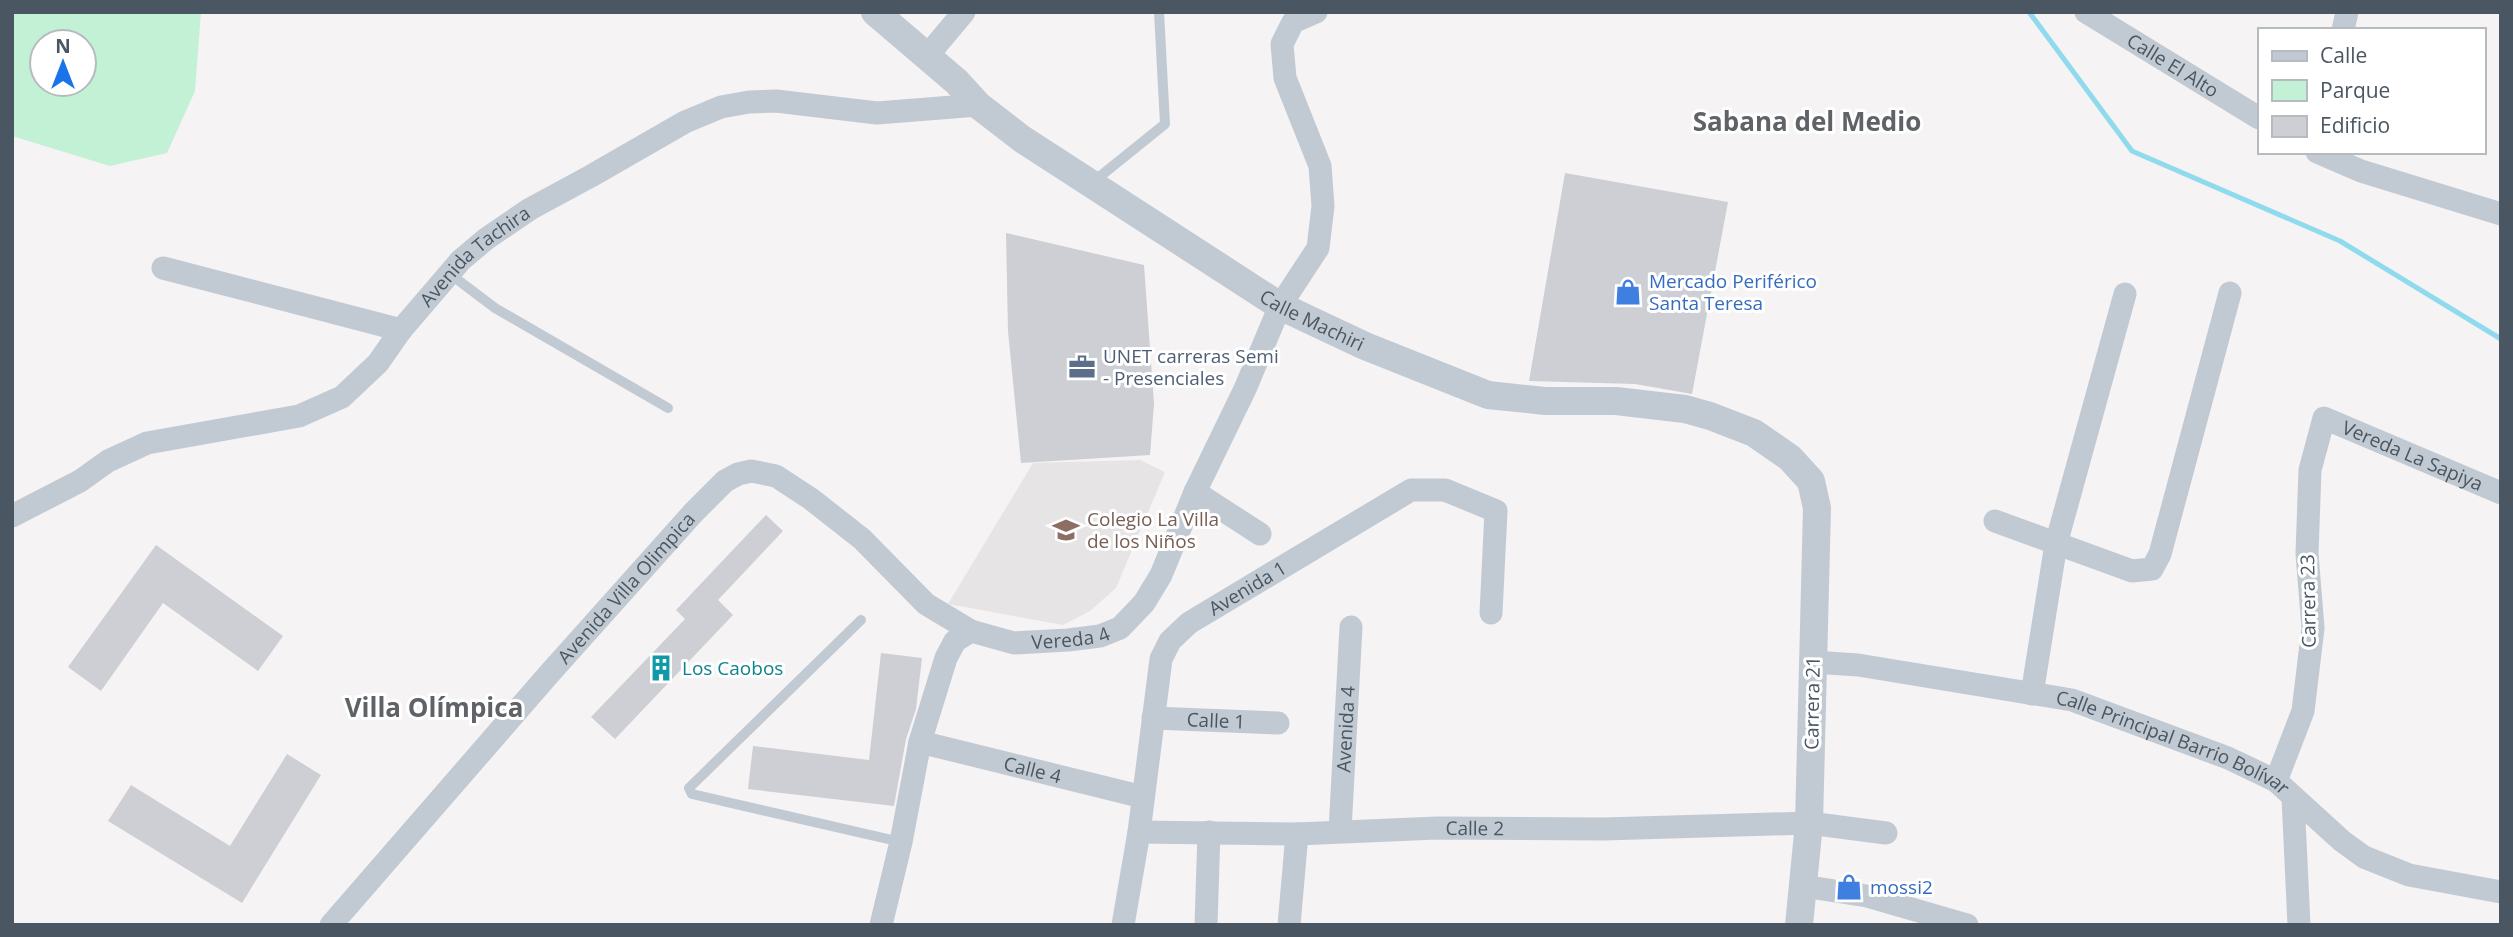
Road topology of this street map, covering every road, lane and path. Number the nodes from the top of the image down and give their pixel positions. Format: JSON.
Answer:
{"nodes":[{"id":1,"x":875,"y":12,"type":"edge"},
{"id":2,"x":964,"y":12,"type":"edge"},
{"id":3,"x":1159,"y":12,"type":"edge"},
{"id":4,"x":1316,"y":12,"type":"edge"},
{"id":5,"x":2086,"y":12,"type":"edge"},
{"id":6,"x":927,"y":55,"type":"junction"},
{"id":7,"x":978,"y":105,"type":"junction"},
{"id":8,"x":2258,"y":117,"type":"edge"},
{"id":9,"x":2322,"y":154,"type":"edge"},
{"id":10,"x":1091,"y":184,"type":"junction"},
{"id":11,"x":2501,"y":214,"type":"edge"},
{"id":12,"x":163,"y":268,"type":"dead end"},
{"id":13,"x":450,"y":274,"type":"junction"},
{"id":14,"x":2230,"y":293,"type":"dead end"},
{"id":15,"x":2125,"y":294,"type":"dead end"},
{"id":16,"x":1280,"y":306,"type":"junction"},
{"id":17,"x":401,"y":330,"type":"junction"},
{"id":18,"x":668,"y":408,"type":"dead end"},
{"id":19,"x":2323,"y":418,"type":"joint"},
{"id":20,"x":1811,"y":481,"type":"joint"},
{"id":21,"x":1195,"y":492,"type":"junction"},
{"id":22,"x":2501,"y":493,"type":"edge"},
{"id":23,"x":12,"y":516,"type":"edge"},
{"id":24,"x":1995,"y":521,"type":"dead end"},
{"id":25,"x":1260,"y":534,"type":"dead end"},
{"id":26,"x":2056,"y":544,"type":"junction"},
{"id":27,"x":1491,"y":613,"type":"dead end"},
{"id":28,"x":861,"y":620,"type":"dead end"},
{"id":29,"x":1351,"y":627,"type":"dead end"},
{"id":30,"x":971,"y":631,"type":"junction"},
{"id":31,"x":1814,"y":662,"type":"junction"},
{"id":32,"x":2032,"y":694,"type":"junction"},
{"id":33,"x":1153,"y":718,"type":"junction"},
{"id":34,"x":1278,"y":723,"type":"dead end"},
{"id":35,"x":920,"y":742,"type":"junction"},
{"id":36,"x":2276,"y":781,"type":"junction"},
{"id":37,"x":1143,"y":797,"type":"junction"},
{"id":38,"x":2293,"y":798,"type":"junction"},
{"id":39,"x":1809,"y":823,"type":"junction"},
{"id":40,"x":1340,"y":831,"type":"junction"},
{"id":41,"x":1139,"y":832,"type":"junction"},
{"id":42,"x":1209,"y":832,"type":"junction"},
{"id":43,"x":1886,"y":833,"type":"dead end"},
{"id":44,"x":1297,"y":834,"type":"junction"},
{"id":45,"x":901,"y":842,"type":"junction"},
{"id":46,"x":1802,"y":886,"type":"junction"},
{"id":47,"x":2501,"y":892,"type":"edge"},
{"id":48,"x":331,"y":925,"type":"edge"},
{"id":49,"x":881,"y":925,"type":"edge"},
{"id":50,"x":1123,"y":925,"type":"edge"},
{"id":51,"x":1206,"y":925,"type":"edge"},
{"id":52,"x":1289,"y":925,"type":"edge"},
{"id":53,"x":1799,"y":925,"type":"edge"},
{"id":54,"x":1967,"y":925,"type":"edge"},
{"id":55,"x":2299,"y":925,"type":"edge"}],
"edges":[{"from":1,"to":6,"type":"street","name":"Calle Machiri"},
{"from":2,"to":6,"type":"street"},
{"from":3,"to":10,"type":"lane"},
{"from":4,"to":16,"type":"street","name":"Vereda 4"},
{"from":5,"to":8,"type":"street","name":"Calle El Alto"},
{"from":6,"to":7,"type":"street","name":"Calle Machiri"},
{"from":7,"to":10,"type":"street","name":"Calle Machiri"},
{"from":7,"to":13,"type":"street","name":"Avenida Tachira"},
{"from":9,"to":11,"type":"street"},
{"from":10,"to":16,"type":"street","name":"Calle Machiri"},
{"from":12,"to":17,"type":"street"},
{"from":13,"to":17,"type":"street","name":"Avenida Tachira"},
{"from":13,"to":18,"type":"lane"},
{"from":14,"to":26,"type":"street"},
{"from":15,"to":26,"type":"street"},
{"from":16,"to":20,"type":"street","name":"Calle Machiri"},
{"from":16,"to":21,"type":"street","name":"Vereda 4"},
{"from":17,"to":23,"type":"street","name":"Avenida Tachira"},
{"from":19,"to":22,"type":"street","name":"Vereda La Sapiya"},
{"from":19,"to":36,"type":"street","name":"Carrera 23"},
{"from":20,"to":31,"type":"street","name":"Carrera 21"},
{"from":21,"to":25,"type":"street"},
{"from":21,"to":30,"type":"street","name":"Vereda 4"},
{"from":24,"to":26,"type":"street"},
{"from":26,"to":32,"type":"street"},
{"from":27,"to":33,"type":"street","name":"Avenida 1"},
{"from":28,"to":45,"type":"lane"},
{"from":29,"to":40,"type":"street","name":"Avenida 4"},
{"from":30,"to":35,"type":"street"},
{"from":30,"to":48,"type":"street","name":"Avenida Villa Olimpica"},
{"from":31,"to":32,"type":"street","name":"Calle Principal Barrio Bolívar"},
{"from":31,"to":39,"type":"street","name":"Carrera 21"},
{"from":32,"to":36,"type":"street","name":"Calle Principal Barrio Bolívar"},
{"from":33,"to":34,"type":"street","name":"Calle 1"},
{"from":33,"to":37,"type":"street","name":"Avenida 1"},
{"from":35,"to":37,"type":"street","name":"Calle 4"},
{"from":35,"to":45,"type":"street"},
{"from":36,"to":38,"type":"street","name":"Calle Principal Barrio Bolívar"},
{"from":37,"to":41,"type":"street","name":"Avenida 1"},
{"from":38,"to":47,"type":"street","name":"Calle Principal Barrio Bolívar"},
{"from":38,"to":55,"type":"street"},
{"from":39,"to":40,"type":"street","name":"Calle 2"},
{"from":39,"to":43,"type":"street","name":"Calle 2"},
{"from":39,"to":46,"type":"street","name":"Carrera 21"},
{"from":40,"to":44,"type":"street","name":"Calle 2"},
{"from":41,"to":42,"type":"street","name":"Calle 2"},
{"from":41,"to":50,"type":"street","name":"Avenida 1"},
{"from":42,"to":44,"type":"street","name":"Calle 2"},
{"from":42,"to":51,"type":"street"},
{"from":44,"to":52,"type":"street"},
{"from":45,"to":49,"type":"street"},
{"from":46,"to":53,"type":"street","name":"Carrera 21"},
{"from":46,"to":54,"type":"street"}]}
